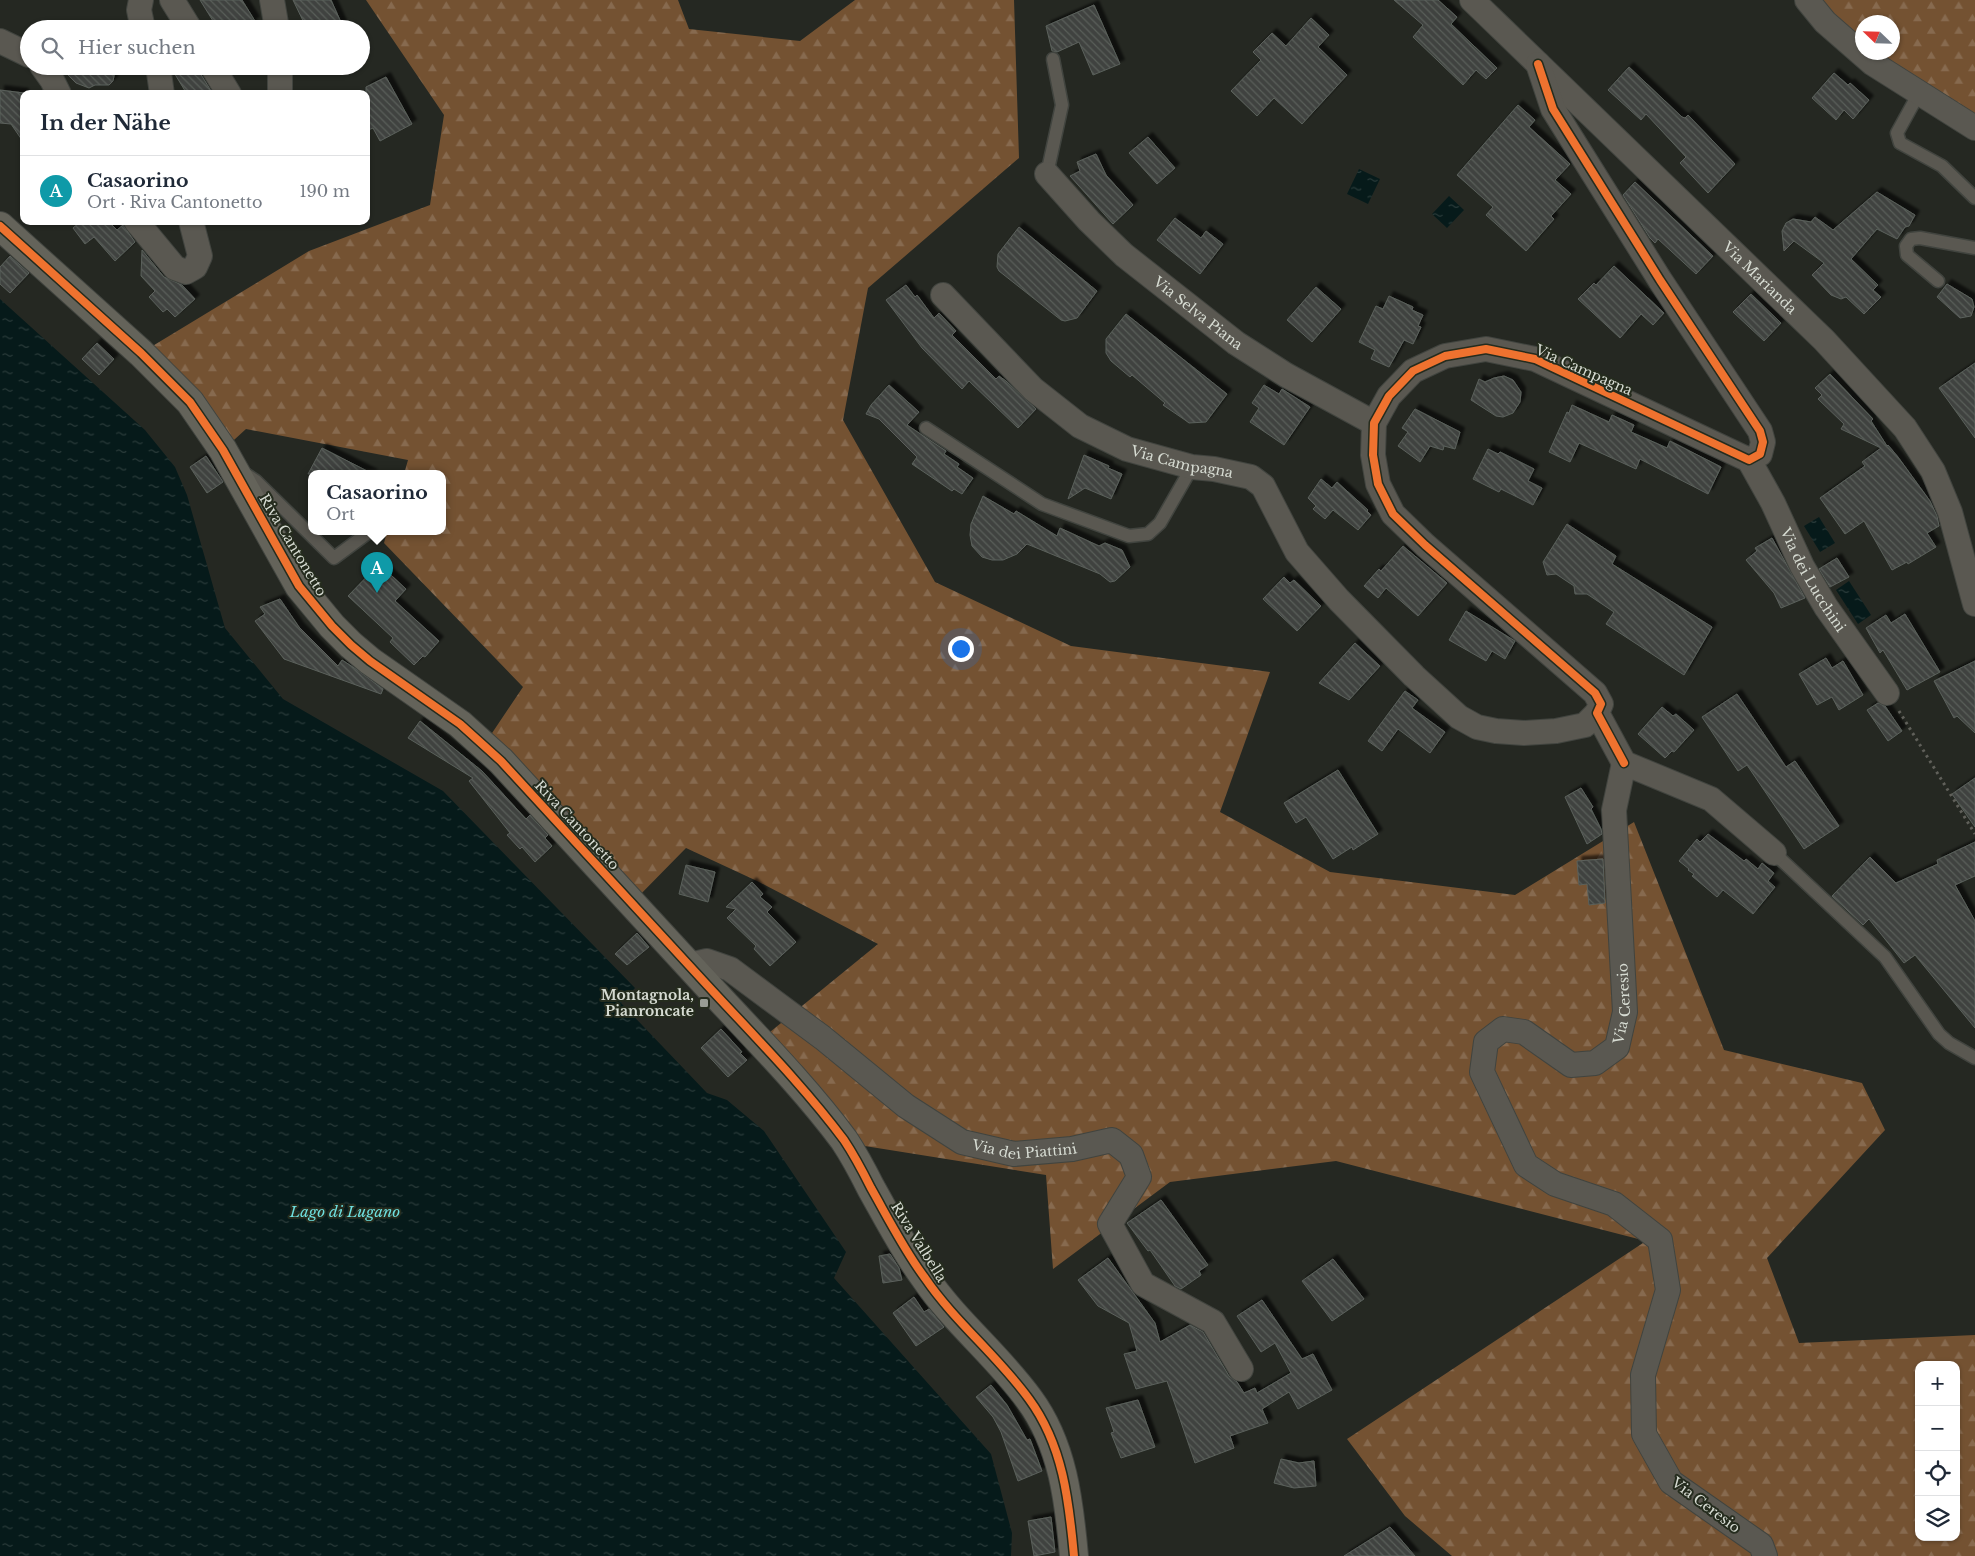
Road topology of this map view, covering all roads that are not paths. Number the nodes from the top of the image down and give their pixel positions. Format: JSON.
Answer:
{"nodes":[{"id":1,"x":141,"y":0,"type":"edge"},
{"id":2,"x":172,"y":0,"type":"edge"},
{"id":3,"x":272,"y":0,"type":"edge"},
{"id":4,"x":1472,"y":0,"type":"edge"},
{"id":5,"x":1807,"y":0,"type":"edge"},
{"id":6,"x":140,"y":20,"type":"edge"},
{"id":7,"x":184,"y":20,"type":"edge"},
{"id":8,"x":276,"y":20,"type":"edge"},
{"id":9,"x":0,"y":41,"type":"edge"},
{"id":10,"x":20,"y":51,"type":"edge"},
{"id":11,"x":1053,"y":59,"type":"dead end"},
{"id":12,"x":1538,"y":64,"type":"junction"},
{"id":13,"x":48,"y":75,"type":"edge"},
{"id":14,"x":159,"y":75,"type":"edge"},
{"id":15,"x":217,"y":75,"type":"edge"},
{"id":16,"x":280,"y":75,"type":"edge"},
{"id":17,"x":57,"y":90,"type":"edge"},
{"id":18,"x":161,"y":90,"type":"edge"},
{"id":19,"x":227,"y":90,"type":"edge"},
{"id":20,"x":280,"y":90,"type":"edge"},
{"id":21,"x":1919,"y":93,"type":"junction"},
{"id":22,"x":1975,"y":128,"type":"edge"},
{"id":23,"x":1047,"y":174,"type":"joint"},
{"id":24,"x":1975,"y":198,"type":"edge"},
{"id":25,"x":139,"y":225,"type":"edge"},
{"id":26,"x":192,"y":225,"type":"edge"},
{"id":27,"x":0,"y":226,"type":"edge"},
{"id":28,"x":1975,"y":248,"type":"edge"},
{"id":29,"x":1938,"y":281,"type":"dead end"},
{"id":30,"x":943,"y":295,"type":"dead end"},
{"id":31,"x":1374,"y":423,"type":"junction"},
{"id":32,"x":926,"y":428,"type":"dead end"},
{"id":33,"x":1749,"y":460,"type":"junction"},
{"id":34,"x":230,"y":464,"type":"junction"},
{"id":35,"x":1192,"y":467,"type":"junction"},
{"id":36,"x":308,"y":532,"type":"edge"},
{"id":37,"x":311,"y":535,"type":"edge"},
{"id":38,"x":365,"y":535,"type":"edge"},
{"id":39,"x":1975,"y":604,"type":"edge"},
{"id":40,"x":1887,"y":693,"type":"road end"},
{"id":41,"x":1597,"y":713,"type":"junction"},
{"id":42,"x":1624,"y":763,"type":"junction"},
{"id":43,"x":1774,"y":853,"type":"joint"},
{"id":44,"x":690,"y":966,"type":"junction"},
{"id":45,"x":1975,"y":1058,"type":"edge"},
{"id":46,"x":1242,"y":1369,"type":"dead end"},
{"id":47,"x":1074,"y":1556,"type":"edge"},
{"id":48,"x":1765,"y":1556,"type":"edge"}],
"edges":[{"from":1,"to":6,"type":"street"},
{"from":2,"to":7,"type":"street"},
{"from":3,"to":8,"type":"street"},
{"from":4,"to":12,"type":"street","name":"Via Marianda"},
{"from":5,"to":21,"type":"street"},
{"from":9,"to":10,"type":"street"},
{"from":11,"to":23,"type":"lane"},
{"from":12,"to":33,"type":"street"},
{"from":12,"to":39,"type":"street","name":"Via Marianda"},
{"from":13,"to":17,"type":"street"},
{"from":14,"to":18,"type":"street"},
{"from":15,"to":19,"type":"street"},
{"from":16,"to":20,"type":"street"},
{"from":21,"to":22,"type":"street"},
{"from":21,"to":24,"type":"lane"},
{"from":23,"to":31,"type":"street","name":"Via Selva Piana"},
{"from":25,"to":26,"type":"street"},
{"from":27,"to":34,"type":"main road","name":"Riva Cantonetto"},
{"from":28,"to":29,"type":"lane"},
{"from":30,"to":35,"type":"street","name":"Via Campagna"},
{"from":31,"to":33,"type":"street","name":"Via Campagna"},
{"from":31,"to":41,"type":"street","name":"Via Campagna"},
{"from":32,"to":35,"type":"lane"},
{"from":33,"to":40,"type":"street","name":"Via dei Lucchini"},
{"from":34,"to":36,"type":"lane"},
{"from":34,"to":44,"type":"main road","name":"Riva Cantonetto"},
{"from":35,"to":41,"type":"street","name":"Via Campagna"},
{"from":37,"to":38,"type":"lane"},
{"from":41,"to":42,"type":"street","name":"Via Campagna"},
{"from":42,"to":43,"type":"street"},
{"from":42,"to":48,"type":"street","name":"Via Ceresio"},
{"from":43,"to":45,"type":"lane"},
{"from":44,"to":46,"type":"street","name":"Via dei Piattini"},
{"from":44,"to":47,"type":"main road","name":"Riva Valbella"}]}
